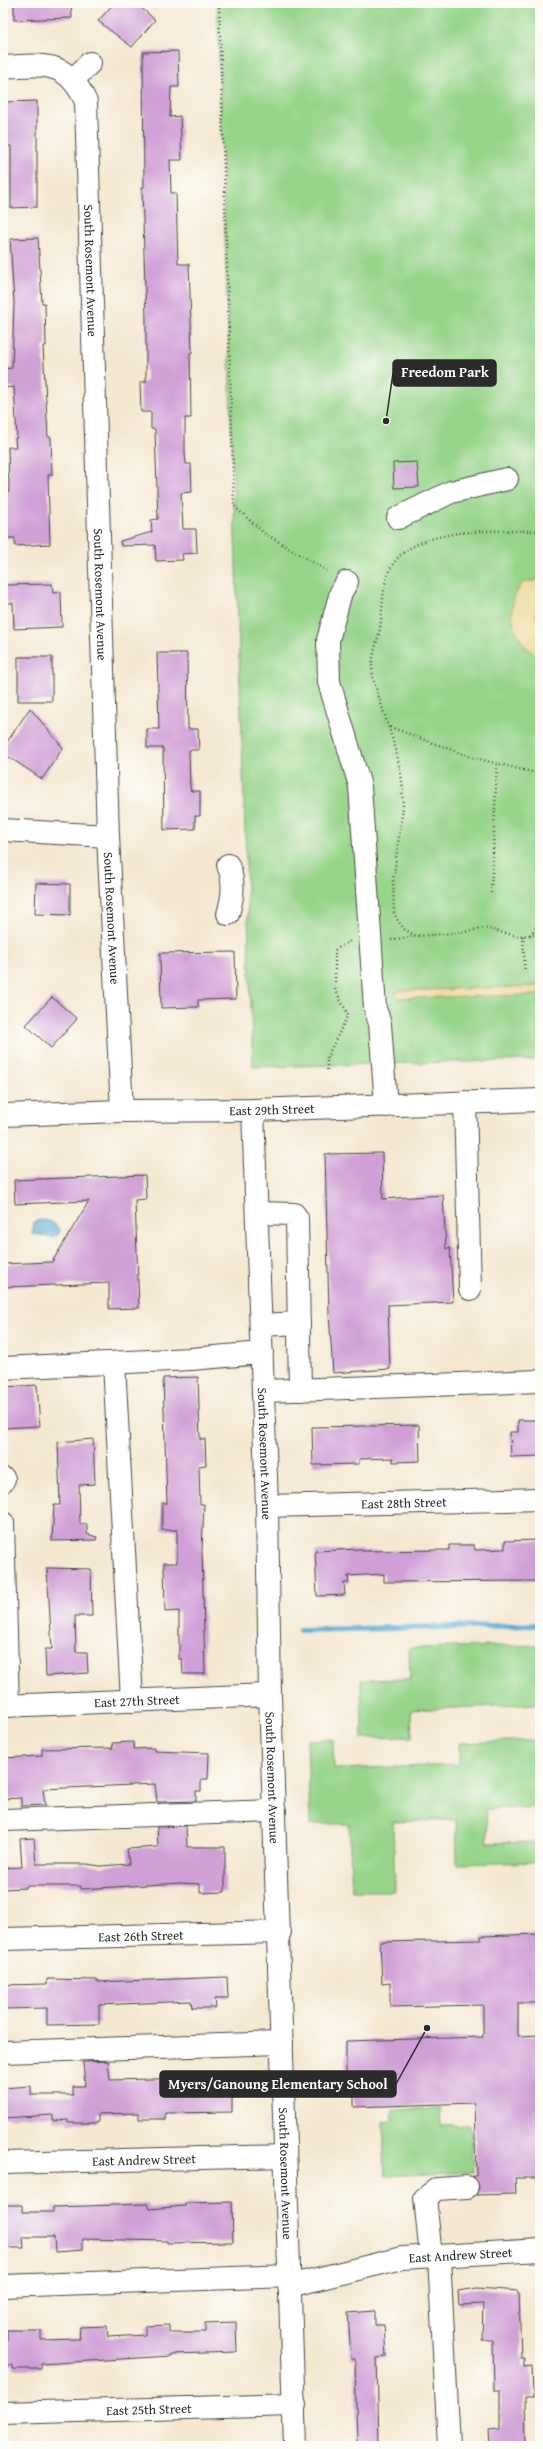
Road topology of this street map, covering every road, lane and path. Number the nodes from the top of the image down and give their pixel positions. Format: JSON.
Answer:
{"nodes":[{"id":1,"x":219,"y":3,"type":"edge"},
{"id":2,"x":90,"y":63,"type":"dead end"},
{"id":3,"x":3,"y":67,"type":"edge"},
{"id":4,"x":74,"y":80,"type":"junction"},
{"id":5,"x":506,"y":479,"type":"dead end"},
{"id":6,"x":398,"y":518,"type":"dead end"},
{"id":7,"x":540,"y":531,"type":"edge"},
{"id":8,"x":347,"y":582,"type":"joint"},
{"id":9,"x":390,"y":727,"type":"junction"},
{"id":10,"x":497,"y":764,"type":"junction"},
{"id":11,"x":540,"y":774,"type":"edge"},
{"id":12,"x":3,"y":830,"type":"edge"},
{"id":13,"x":108,"y":836,"type":"junction"},
{"id":14,"x":228,"y":865,"type":"dead end"},
{"id":15,"x":491,"y":893,"type":"dead end"},
{"id":16,"x":228,"y":914,"type":"dead end"},
{"id":17,"x":540,"y":923,"type":"edge"},
{"id":18,"x":540,"y":934,"type":"edge"},
{"id":19,"x":530,"y":935,"type":"junction"},
{"id":20,"x":523,"y":936,"type":"junction"},
{"id":21,"x":525,"y":973,"type":"dead end"},
{"id":22,"x":540,"y":1100,"type":"edge"},
{"id":23,"x":465,"y":1102,"type":"junction"},
{"id":24,"x":386,"y":1106,"type":"junction"},
{"id":25,"x":253,"y":1110,"type":"junction"},
{"id":26,"x":122,"y":1111,"type":"junction"},
{"id":27,"x":3,"y":1115,"type":"edge"},
{"id":28,"x":256,"y":1213,"type":"junction"},
{"id":29,"x":470,"y":1289,"type":"dead end"},
{"id":30,"x":299,"y":1323,"type":"junction"},
{"id":31,"x":261,"y":1325,"type":"junction"},
{"id":32,"x":262,"y":1353,"type":"junction"},
{"id":33,"x":114,"y":1363,"type":"junction"},
{"id":34,"x":3,"y":1368,"type":"edge"},
{"id":35,"x":540,"y":1381,"type":"edge"},
{"id":36,"x":300,"y":1390,"type":"junction"},
{"id":37,"x":263,"y":1391,"type":"junction"},
{"id":38,"x":540,"y":1499,"type":"edge"},
{"id":39,"x":267,"y":1506,"type":"junction"},
{"id":40,"x":3,"y":1523,"type":"edge"},
{"id":41,"x":3,"y":1594,"type":"edge"},
{"id":42,"x":270,"y":1695,"type":"junction"},
{"id":43,"x":132,"y":1701,"type":"junction"},
{"id":44,"x":6,"y":1706,"type":"edge"},
{"id":45,"x":275,"y":1811,"type":"junction"},
{"id":46,"x":3,"y":1820,"type":"edge"},
{"id":47,"x":280,"y":1932,"type":"junction"},
{"id":48,"x":3,"y":1939,"type":"edge"},
{"id":49,"x":282,"y":2043,"type":"junction"},
{"id":50,"x":3,"y":2052,"type":"edge"},
{"id":51,"x":285,"y":2156,"type":"junction"},
{"id":52,"x":3,"y":2163,"type":"edge"},
{"id":53,"x":467,"y":2187,"type":"dead end"},
{"id":54,"x":540,"y":2250,"type":"edge"},
{"id":55,"x":435,"y":2257,"type":"junction"},
{"id":56,"x":289,"y":2281,"type":"junction"},
{"id":57,"x":3,"y":2286,"type":"edge"},
{"id":58,"x":294,"y":2405,"type":"junction"},
{"id":59,"x":3,"y":2413,"type":"edge"},
{"id":60,"x":295,"y":2446,"type":"edge"},
{"id":61,"x":449,"y":2446,"type":"edge"}],
"edges":[{"from":1,"to":8,"type":"path"},
{"from":2,"to":4,"type":"street"},
{"from":3,"to":4,"type":"street"},
{"from":4,"to":13,"type":"street","name":"South Rosemont Avenue"},
{"from":5,"to":6,"type":"street"},
{"from":7,"to":9,"type":"path"},
{"from":8,"to":24,"type":"street"},
{"from":9,"to":10,"type":"path"},
{"from":9,"to":20,"type":"path"},
{"from":10,"to":11,"type":"path"},
{"from":10,"to":15,"type":"path"},
{"from":12,"to":13,"type":"street"},
{"from":13,"to":26,"type":"street","name":"South Rosemont Avenue"},
{"from":14,"to":16,"type":"street"},
{"from":17,"to":19,"type":"path"},
{"from":18,"to":19,"type":"path"},
{"from":19,"to":20,"type":"path"},
{"from":20,"to":21,"type":"path"},
{"from":22,"to":23,"type":"street","name":"East 29th Street"},
{"from":23,"to":24,"type":"street","name":"East 29th Street"},
{"from":23,"to":29,"type":"street"},
{"from":24,"to":25,"type":"street","name":"East 29th Street"},
{"from":25,"to":26,"type":"street","name":"East 29th Street"},
{"from":25,"to":28,"type":"street","name":"South Rosemont Avenue"},
{"from":26,"to":27,"type":"street","name":"East 29th Street"},
{"from":28,"to":30,"type":"street"},
{"from":28,"to":31,"type":"street","name":"South Rosemont Avenue"},
{"from":30,"to":31,"type":"street"},
{"from":30,"to":36,"type":"street"},
{"from":31,"to":32,"type":"street","name":"South Rosemont Avenue"},
{"from":32,"to":33,"type":"street"},
{"from":32,"to":37,"type":"street","name":"South Rosemont Avenue"},
{"from":33,"to":34,"type":"street"},
{"from":33,"to":43,"type":"street"},
{"from":35,"to":36,"type":"street"},
{"from":36,"to":37,"type":"street"},
{"from":37,"to":39,"type":"street","name":"South Rosemont Avenue"},
{"from":38,"to":39,"type":"street","name":"East 28th Street"},
{"from":39,"to":42,"type":"street","name":"South Rosemont Avenue"},
{"from":40,"to":41,"type":"street"},
{"from":41,"to":44,"type":"street"},
{"from":42,"to":43,"type":"street","name":"East 27th Street"},
{"from":42,"to":45,"type":"street","name":"South Rosemont Avenue"},
{"from":43,"to":44,"type":"street","name":"East 27th Street"},
{"from":45,"to":46,"type":"street"},
{"from":45,"to":47,"type":"street","name":"South Rosemont Avenue"},
{"from":47,"to":48,"type":"street","name":"East 26th Street"},
{"from":47,"to":49,"type":"street","name":"South Rosemont Avenue"},
{"from":49,"to":50,"type":"street"},
{"from":49,"to":51,"type":"street","name":"South Rosemont Avenue"},
{"from":51,"to":52,"type":"street","name":"East Andrew Street"},
{"from":51,"to":56,"type":"street","name":"South Rosemont Avenue"},
{"from":53,"to":55,"type":"street"},
{"from":54,"to":55,"type":"street","name":"East Andrew Street"},
{"from":55,"to":56,"type":"street","name":"East Andrew Street"},
{"from":55,"to":61,"type":"street"},
{"from":56,"to":57,"type":"street","name":"East Andrew Street"},
{"from":56,"to":58,"type":"street","name":"South Rosemont Avenue"},
{"from":58,"to":59,"type":"street","name":"East 25th Street"},
{"from":58,"to":60,"type":"street","name":"South Rosemont Avenue"}]}
